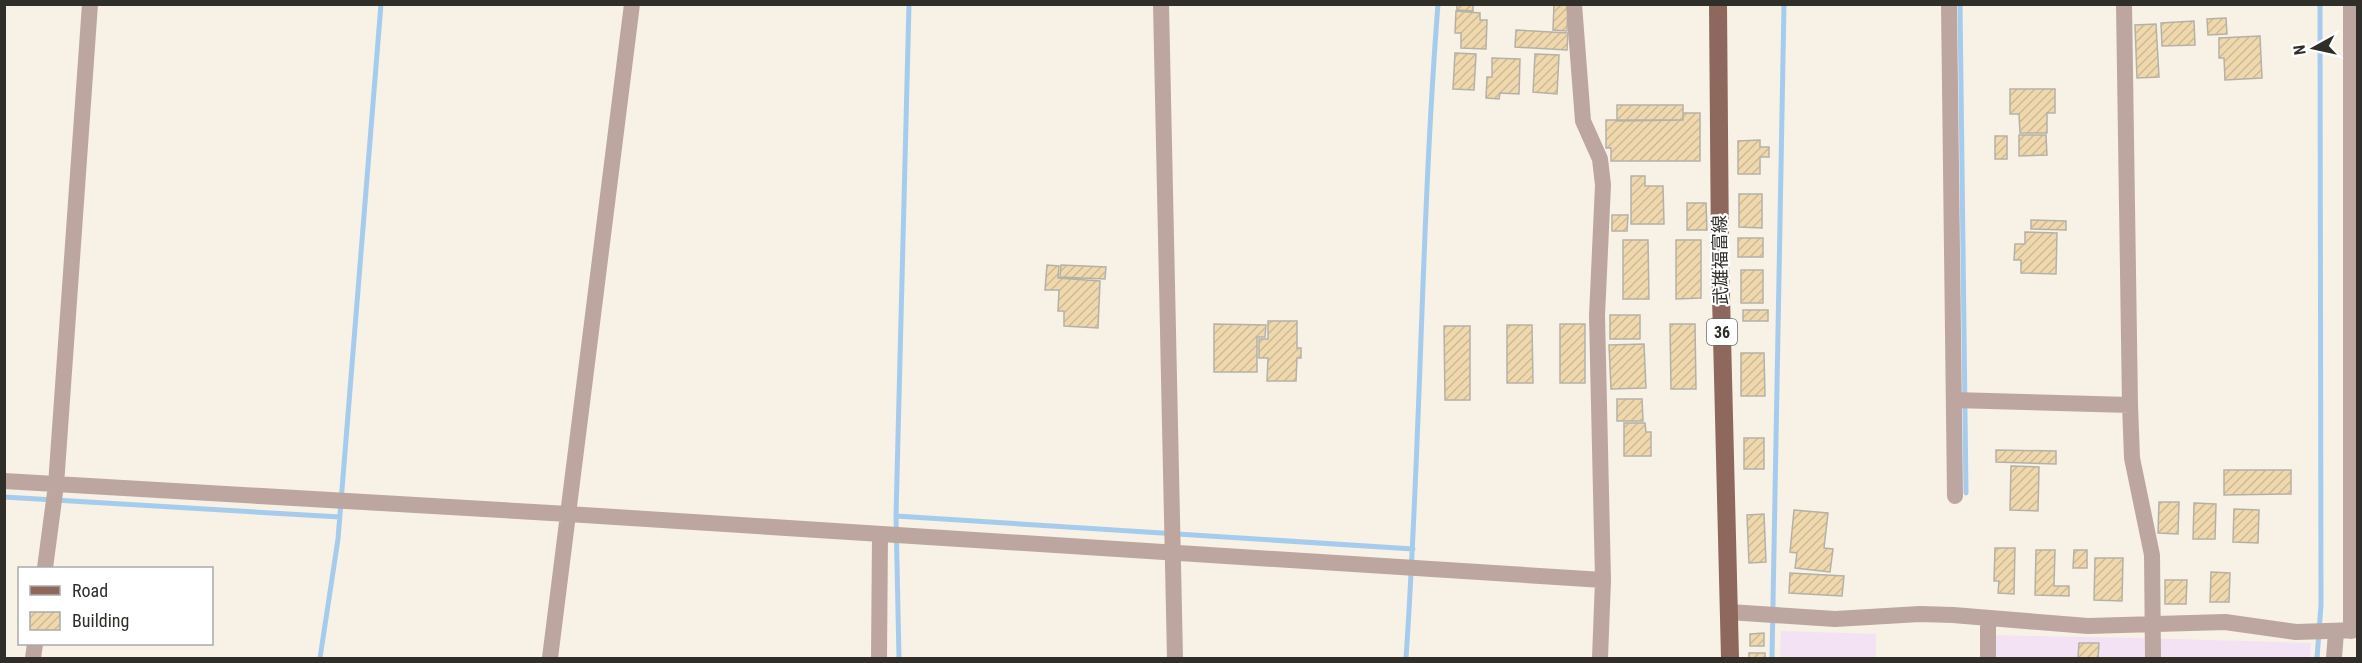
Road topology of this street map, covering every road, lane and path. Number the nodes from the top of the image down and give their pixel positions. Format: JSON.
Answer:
{"nodes":[{"id":1,"x":90,"y":4,"type":"edge"},
{"id":2,"x":632,"y":4,"type":"edge"},
{"id":3,"x":1161,"y":4,"type":"edge"},
{"id":4,"x":1574,"y":4,"type":"edge"},
{"id":5,"x":1718,"y":4,"type":"edge"},
{"id":6,"x":1949,"y":4,"type":"edge"},
{"id":7,"x":2124,"y":4,"type":"edge"},
{"id":8,"x":2351,"y":4,"type":"edge"},
{"id":9,"x":2354,"y":163,"type":"edge"},
{"id":10,"x":1954,"y":400,"type":"junction"},
{"id":11,"x":2130,"y":405,"type":"junction"},
{"id":12,"x":4,"y":481,"type":"edge"},
{"id":13,"x":55,"y":495,"type":"junction"},
{"id":14,"x":1955,"y":496,"type":"dead end"},
{"id":15,"x":568,"y":514,"type":"junction"},
{"id":16,"x":893,"y":535,"type":"junction"},
{"id":17,"x":1174,"y":540,"type":"junction"},
{"id":18,"x":45,"y":567,"type":"edge"},
{"id":19,"x":1603,"y":580,"type":"junction"},
{"id":20,"x":1729,"y":612,"type":"junction"},
{"id":21,"x":1988,"y":618,"type":"junction"},
{"id":22,"x":2153,"y":623,"type":"junction"},
{"id":23,"x":2336,"y":631,"type":"edge"},
{"id":24,"x":550,"y":658,"type":"edge"},
{"id":25,"x":879,"y":658,"type":"edge"},
{"id":26,"x":1175,"y":658,"type":"edge"},
{"id":27,"x":1600,"y":658,"type":"edge"},
{"id":28,"x":1730,"y":658,"type":"edge"},
{"id":29,"x":1988,"y":658,"type":"edge"},
{"id":30,"x":2152,"y":658,"type":"edge"},
{"id":31,"x":2334,"y":658,"type":"edge"}],
"edges":[{"from":1,"to":13,"type":"street"},
{"from":2,"to":15,"type":"street"},
{"from":3,"to":17,"type":"street"},
{"from":4,"to":19,"type":"street"},
{"from":5,"to":20,"type":"main road","name":"武雄福富線","number":"36"},
{"from":6,"to":10,"type":"street"},
{"from":7,"to":11,"type":"street"},
{"from":8,"to":9,"type":"street"},
{"from":9,"to":23,"type":"street"},
{"from":10,"to":11,"type":"street"},
{"from":10,"to":14,"type":"street"},
{"from":11,"to":22,"type":"street"},
{"from":12,"to":13,"type":"street"},
{"from":13,"to":15,"type":"street"},
{"from":13,"to":18,"type":"street"},
{"from":15,"to":16,"type":"street"},
{"from":15,"to":24,"type":"street"},
{"from":16,"to":17,"type":"street"},
{"from":16,"to":25,"type":"street"},
{"from":17,"to":19,"type":"street"},
{"from":17,"to":26,"type":"street"},
{"from":19,"to":27,"type":"street"},
{"from":20,"to":21,"type":"street"},
{"from":20,"to":28,"type":"main road","name":"武雄福富線","number":"36"},
{"from":21,"to":22,"type":"street"},
{"from":21,"to":29,"type":"street"},
{"from":22,"to":23,"type":"street"},
{"from":22,"to":30,"type":"street"},
{"from":23,"to":31,"type":"street"}]}
